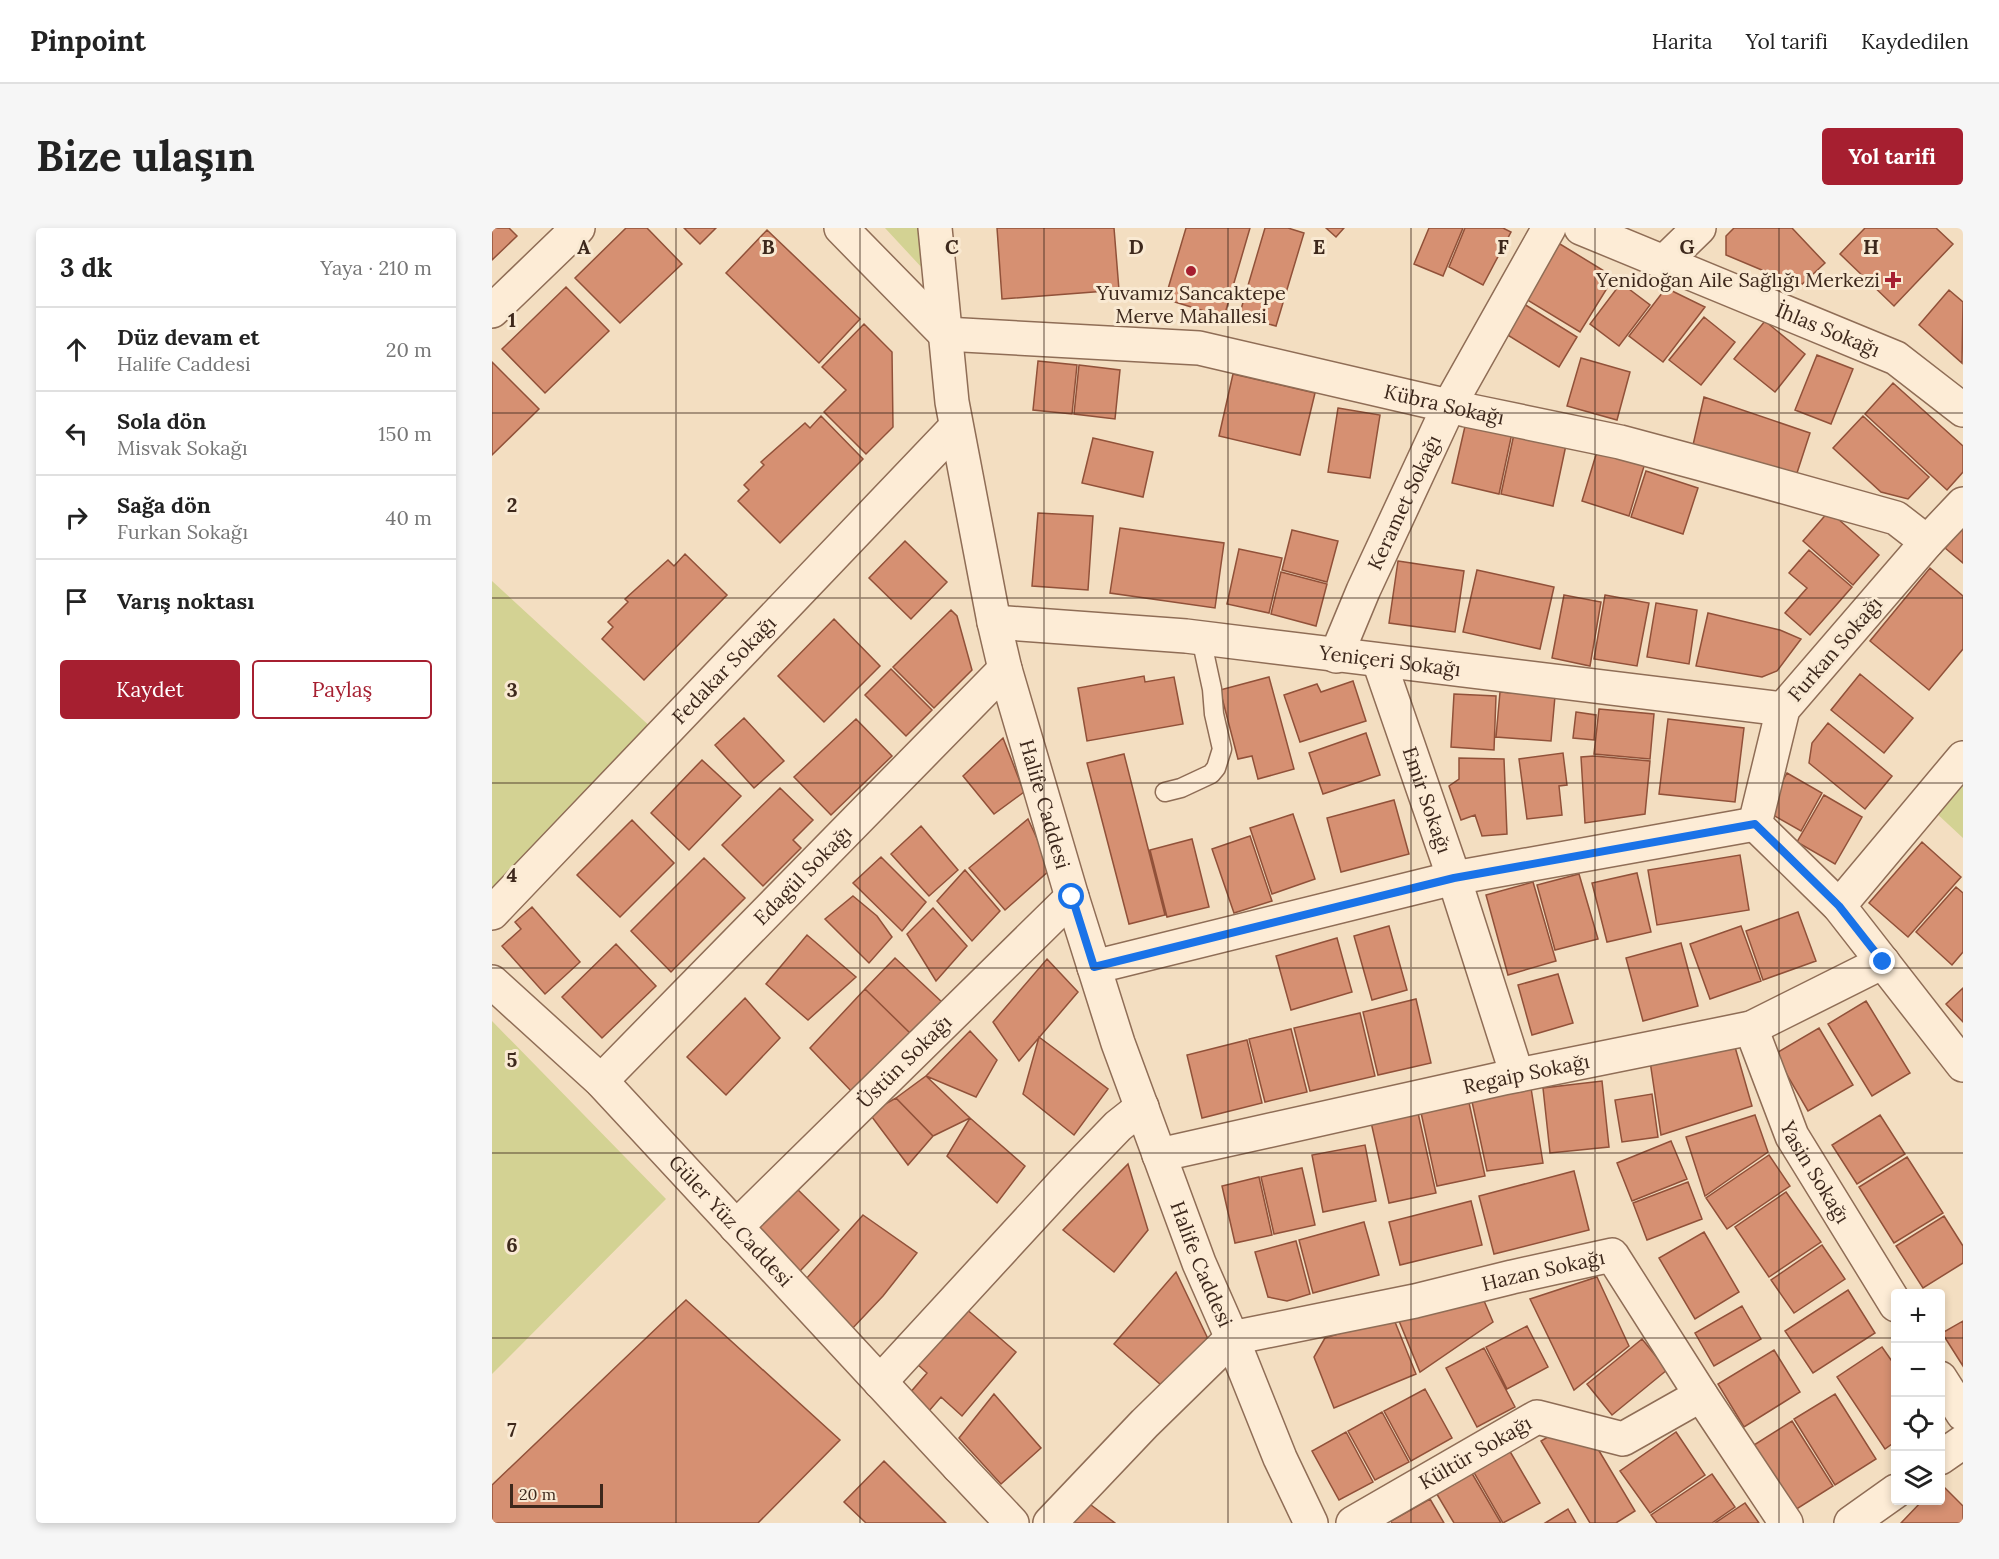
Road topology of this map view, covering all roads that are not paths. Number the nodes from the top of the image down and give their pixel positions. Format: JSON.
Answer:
{"nodes":[{"id":1,"x":578,"y":228,"type":"edge"},
{"id":2,"x":841,"y":228,"type":"edge"},
{"id":3,"x":934,"y":228,"type":"edge"},
{"id":4,"x":1549,"y":228,"type":"edge"},
{"id":5,"x":1581,"y":228,"type":"edge"},
{"id":6,"x":1699,"y":228,"type":"edge"},
{"id":7,"x":1664,"y":262,"type":"junction"},
{"id":8,"x":492,"y":311,"type":"edge"},
{"id":9,"x":945,"y":334,"type":"junction"},
{"id":10,"x":1449,"y":406,"type":"junction"},
{"id":11,"x":1963,"y":410,"type":"edge"},
{"id":12,"x":956,"y":427,"type":"junction"},
{"id":13,"x":1963,"y":504,"type":"edge"},
{"id":14,"x":1927,"y":542,"type":"junction"},
{"id":15,"x":994,"y":622,"type":"junction"},
{"id":16,"x":1201,"y":638,"type":"junction"},
{"id":17,"x":1336,"y":656,"type":"junction"},
{"id":18,"x":1378,"y":661,"type":"junction"},
{"id":19,"x":1005,"y":669,"type":"junction"},
{"id":20,"x":1783,"y":709,"type":"junction"},
{"id":21,"x":1963,"y":758,"type":"edge"},
{"id":22,"x":1165,"y":792,"type":"dead end"},
{"id":23,"x":1755,"y":824,"type":"junction"},
{"id":24,"x":1454,"y":878,"type":"junction"},
{"id":25,"x":1072,"y":897,"type":"junction"},
{"id":26,"x":1839,"y":906,"type":"junction"},
{"id":27,"x":492,"y":913,"type":"edge"},
{"id":28,"x":1883,"y":962,"type":"junction"},
{"id":29,"x":1094,"y":967,"type":"junction"},
{"id":30,"x":492,"y":982,"type":"edge"},
{"id":31,"x":1751,"y":1028,"type":"junction"},
{"id":32,"x":1963,"y":1065,"type":"edge"},
{"id":33,"x":1517,"y":1075,"type":"junction"},
{"id":34,"x":601,"y":1081,"type":"junction"},
{"id":35,"x":1142,"y":1107,"type":"junction"},
{"id":36,"x":1159,"y":1155,"type":"junction"},
{"id":37,"x":736,"y":1227,"type":"junction"},
{"id":38,"x":1891,"y":1297,"type":"edge"},
{"id":39,"x":1232,"y":1338,"type":"junction"},
{"id":40,"x":880,"y":1382,"type":"junction"},
{"id":41,"x":1945,"y":1385,"type":"edge"},
{"id":42,"x":1701,"y":1395,"type":"junction"},
{"id":43,"x":1963,"y":1414,"type":"edge"},
{"id":44,"x":1963,"y":1442,"type":"edge"},
{"id":45,"x":1945,"y":1455,"type":"edge"},
{"id":46,"x":1891,"y":1495,"type":"edge"},
{"id":47,"x":1012,"y":1523,"type":"edge"},
{"id":48,"x":1050,"y":1523,"type":"edge"},
{"id":49,"x":1311,"y":1523,"type":"edge"},
{"id":50,"x":1353,"y":1523,"type":"edge"},
{"id":51,"x":1786,"y":1523,"type":"edge"},
{"id":52,"x":1851,"y":1523,"type":"edge"}],
"edges":[{"from":1,"to":8,"type":"street"},
{"from":2,"to":9,"type":"street"},
{"from":3,"to":9,"type":"street","name":"Halife Caddesi"},
{"from":4,"to":10,"type":"street","name":"Keramet Sokağı"},
{"from":5,"to":7,"type":"street","name":"İhlas Sokağı"},
{"from":6,"to":7,"type":"street"},
{"from":7,"to":11,"type":"street","name":"İhlas Sokağı"},
{"from":9,"to":10,"type":"street","name":"Kübra Sokağı"},
{"from":9,"to":12,"type":"street","name":"Halife Caddesi"},
{"from":10,"to":14,"type":"street","name":"Kübra Sokağı"},
{"from":10,"to":17,"type":"street","name":"Keramet Sokağı"},
{"from":12,"to":15,"type":"street","name":"Halife Caddesi"},
{"from":12,"to":27,"type":"street","name":"Fedakar Sokağı"},
{"from":13,"to":14,"type":"street","name":"Furkan Sokağı"},
{"from":14,"to":20,"type":"street","name":"Furkan Sokağı"},
{"from":15,"to":16,"type":"street","name":"Yeniçeri Sokağı"},
{"from":15,"to":19,"type":"street","name":"Halife Caddesi"},
{"from":16,"to":17,"type":"street","name":"Yeniçeri Sokağı"},
{"from":16,"to":22,"type":"lane"},
{"from":17,"to":18,"type":"street","name":"Yeniçeri Sokağı"},
{"from":18,"to":20,"type":"street","name":"Yeniçeri Sokağı"},
{"from":18,"to":24,"type":"street","name":"Emir Sokağı"},
{"from":19,"to":25,"type":"street","name":"Halife Caddesi"},
{"from":19,"to":34,"type":"street","name":"Edagül Sokağı"},
{"from":20,"to":23,"type":"street","name":"Furkan Sokağı"},
{"from":21,"to":26,"type":"street"},
{"from":23,"to":24,"type":"street"},
{"from":23,"to":26,"type":"street"},
{"from":24,"to":29,"type":"street"},
{"from":24,"to":33,"type":"street","name":"Emir Sokağı"},
{"from":25,"to":29,"type":"street","name":"Halife Caddesi"},
{"from":25,"to":37,"type":"street","name":"Üstün Sokağı"},
{"from":26,"to":28,"type":"street"},
{"from":28,"to":31,"type":"street","name":"Regaip Sokağı"},
{"from":28,"to":32,"type":"street"},
{"from":29,"to":35,"type":"street","name":"Halife Caddesi"},
{"from":30,"to":34,"type":"street","name":"Güler Yüz Caddesi"},
{"from":31,"to":33,"type":"street","name":"Regaip Sokağı"},
{"from":31,"to":38,"type":"street","name":"Yasin Sokağı"},
{"from":33,"to":36,"type":"street","name":"Regaip Sokağı"},
{"from":34,"to":37,"type":"street","name":"Güler Yüz Caddesi"},
{"from":35,"to":36,"type":"street","name":"Halife Caddesi"},
{"from":35,"to":40,"type":"street"},
{"from":36,"to":39,"type":"street","name":"Halife Caddesi"},
{"from":37,"to":40,"type":"street","name":"Güler Yüz Caddesi"},
{"from":39,"to":42,"type":"street","name":"Hazan Sokağı"},
{"from":39,"to":48,"type":"street"},
{"from":39,"to":49,"type":"street","name":"Halife Caddesi"},
{"from":40,"to":47,"type":"street","name":"Güler Yüz Caddesi"},
{"from":41,"to":43,"type":"street"},
{"from":42,"to":50,"type":"street","name":"Kültür Sokağı"},
{"from":42,"to":51,"type":"street","name":"Hazan Sokağı"},
{"from":44,"to":45,"type":"street"},
{"from":46,"to":52,"type":"street"}]}
